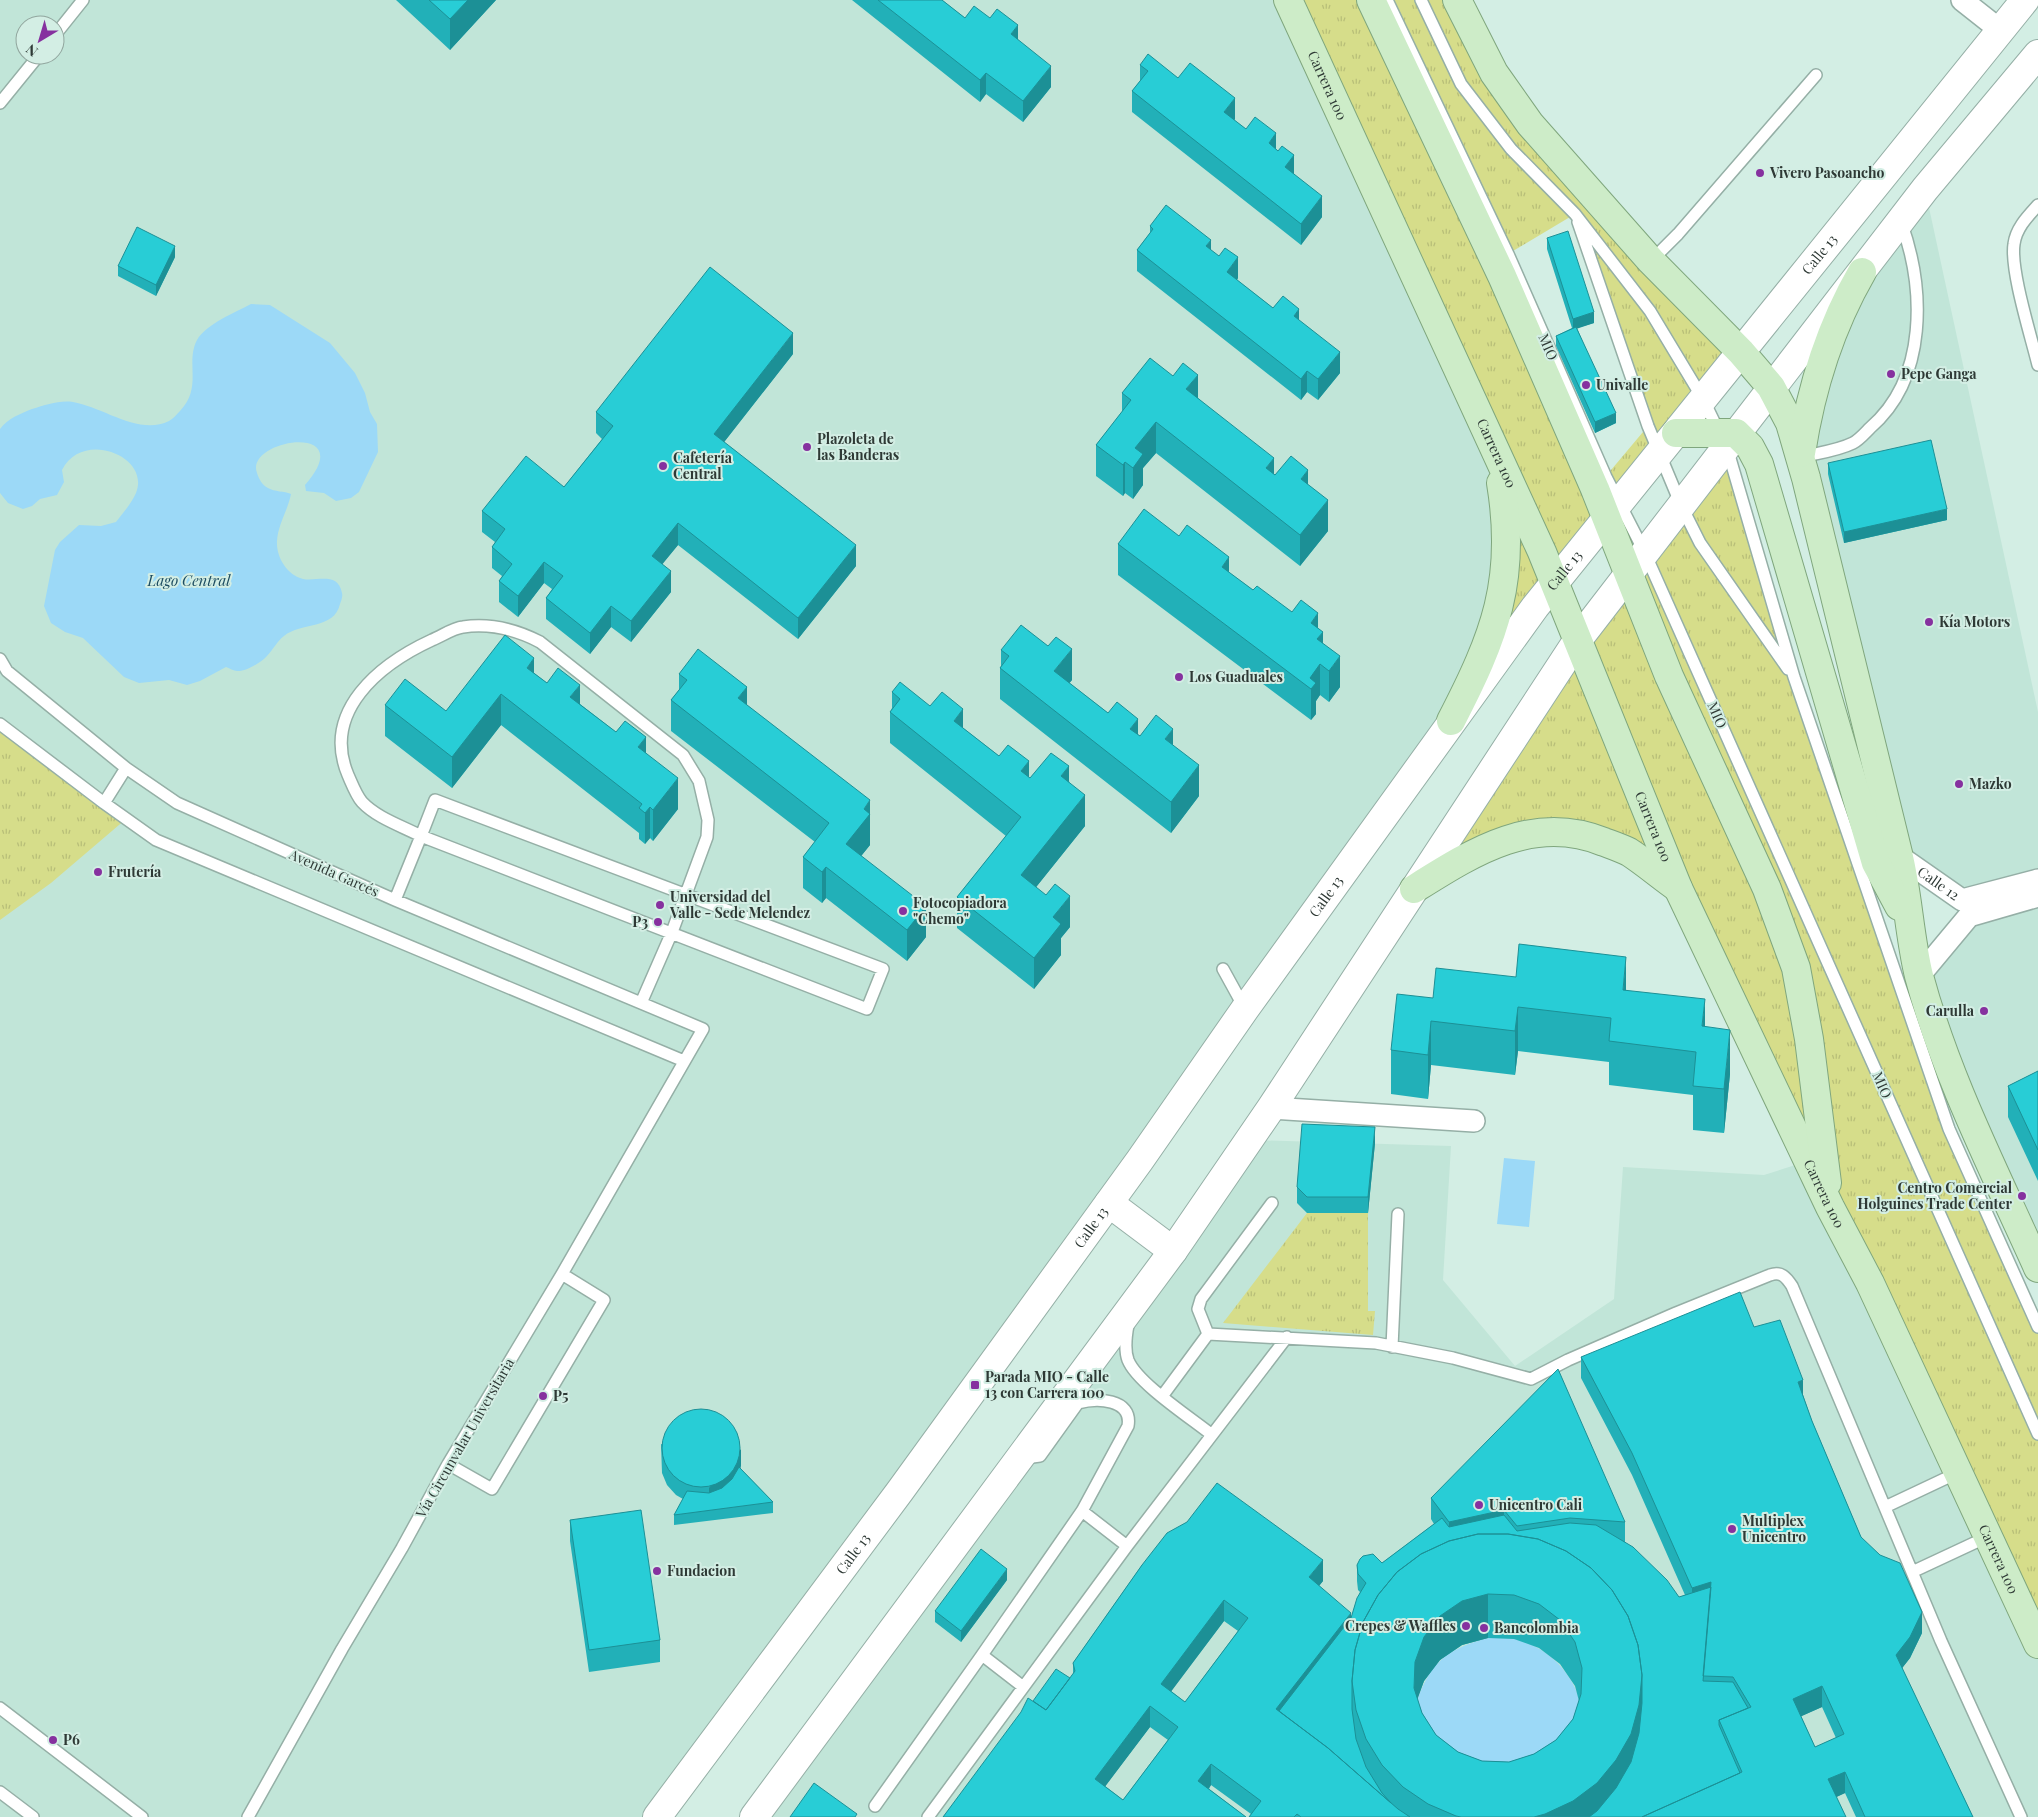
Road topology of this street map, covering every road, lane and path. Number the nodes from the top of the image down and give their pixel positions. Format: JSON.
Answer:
{"nodes":[{"id":1,"x":83,"y":0,"type":"edge"},
{"id":2,"x":1288,"y":0,"type":"edge"},
{"id":3,"x":1372,"y":0,"type":"edge"},
{"id":4,"x":1387,"y":0,"type":"edge"},
{"id":5,"x":1421,"y":0,"type":"edge"},
{"id":6,"x":1457,"y":0,"type":"edge"},
{"id":7,"x":1962,"y":0,"type":"edge"},
{"id":8,"x":2025,"y":0,"type":"edge"},
{"id":9,"x":65,"y":22,"type":"edge"},
{"id":10,"x":2000,"y":30,"type":"junction"},
{"id":11,"x":2038,"y":54,"type":"edge"},
{"id":12,"x":31,"y":65,"type":"edge"},
{"id":13,"x":1816,"y":75,"type":"dead end"},
{"id":14,"x":0,"y":102,"type":"edge"},
{"id":15,"x":2038,"y":204,"type":"edge"},
{"id":16,"x":1575,"y":214,"type":"junction"},
{"id":17,"x":1900,"y":220,"type":"junction"},
{"id":18,"x":1652,"y":261,"type":"junction"},
{"id":19,"x":1862,"y":272,"type":"junction"},
{"id":20,"x":1741,"y":352,"type":"junction"},
{"id":21,"x":2038,"y":365,"type":"edge"},
{"id":22,"x":1770,"y":387,"type":"junction"},
{"id":23,"x":1703,"y":399,"type":"junction"},
{"id":24,"x":1478,"y":410,"type":"junction"},
{"id":25,"x":1727,"y":437,"type":"junction"},
{"id":26,"x":1668,"y":443,"type":"junction"},
{"id":27,"x":1801,"y":457,"type":"junction"},
{"id":28,"x":1681,"y":505,"type":"junction"},
{"id":29,"x":1613,"y":510,"type":"junction"},
{"id":30,"x":1644,"y":552,"type":"junction"},
{"id":31,"x":1628,"y":573,"type":"junction"},
{"id":32,"x":1555,"y":583,"type":"junction"},
{"id":33,"x":1577,"y":641,"type":"junction"},
{"id":34,"x":0,"y":659,"type":"edge"},
{"id":35,"x":1794,"y":677,"type":"junction"},
{"id":36,"x":1451,"y":721,"type":"junction"},
{"id":37,"x":0,"y":724,"type":"edge"},
{"id":38,"x":126,"y":768,"type":"junction"},
{"id":39,"x":104,"y":803,"type":"junction"},
{"id":40,"x":421,"y":836,"type":"junction"},
{"id":41,"x":1899,"y":856,"type":"junction"},
{"id":42,"x":2038,"y":880,"type":"edge"},
{"id":43,"x":1678,"y":888,"type":"junction"},
{"id":44,"x":1414,"y":889,"type":"junction"},
{"id":45,"x":686,"y":893,"type":"junction"},
{"id":46,"x":2038,"y":896,"type":"edge"},
{"id":47,"x":395,"y":900,"type":"junction"},
{"id":48,"x":1908,"y":925,"type":"junction"},
{"id":49,"x":672,"y":932,"type":"junction"},
{"id":50,"x":1223,"y":969,"type":"dead end"},
{"id":51,"x":1919,"y":976,"type":"junction"},
{"id":52,"x":640,"y":1002,"type":"junction"},
{"id":53,"x":1245,"y":1009,"type":"junction"},
{"id":54,"x":703,"y":1029,"type":"joint"},
{"id":55,"x":684,"y":1061,"type":"junction"},
{"id":56,"x":1271,"y":1108,"type":"junction"},
{"id":57,"x":1474,"y":1121,"type":"dead end"},
{"id":58,"x":1109,"y":1203,"type":"junction"},
{"id":59,"x":1272,"y":1203,"type":"dead end"},
{"id":60,"x":1830,"y":1207,"type":"junction"},
{"id":61,"x":1398,"y":1214,"type":"dead end"},
{"id":62,"x":1173,"y":1250,"type":"junction"},
{"id":63,"x":2038,"y":1268,"type":"edge"},
{"id":64,"x":562,"y":1274,"type":"junction"},
{"id":65,"x":1130,"y":1308,"type":"junction"},
{"id":66,"x":2038,"y":1327,"type":"edge"},
{"id":67,"x":1208,"y":1334,"type":"junction"},
{"id":68,"x":1287,"y":1337,"type":"junction"},
{"id":69,"x":1392,"y":1347,"type":"junction"},
{"id":70,"x":1163,"y":1395,"type":"junction"},
{"id":71,"x":1212,"y":1434,"type":"junction"},
{"id":72,"x":2038,"y":1434,"type":"edge"},
{"id":73,"x":1021,"y":1458,"type":"junction"},
{"id":74,"x":448,"y":1464,"type":"junction"},
{"id":75,"x":1957,"y":1473,"type":"junction"},
{"id":76,"x":1885,"y":1507,"type":"junction"},
{"id":77,"x":1082,"y":1511,"type":"junction"},
{"id":78,"x":1987,"y":1537,"type":"junction"},
{"id":79,"x":1127,"y":1546,"type":"junction"},
{"id":80,"x":1912,"y":1572,"type":"junction"},
{"id":81,"x":2038,"y":1644,"type":"edge"},
{"id":82,"x":982,"y":1655,"type":"junction"},
{"id":83,"x":1022,"y":1686,"type":"junction"},
{"id":84,"x":0,"y":1708,"type":"edge"},
{"id":85,"x":0,"y":1792,"type":"edge"},
{"id":86,"x":874,"y":1806,"type":"dead end"},
{"id":87,"x":33,"y":1817,"type":"edge"},
{"id":88,"x":142,"y":1817,"type":"edge"},
{"id":89,"x":248,"y":1817,"type":"edge"},
{"id":90,"x":657,"y":1817,"type":"edge"},
{"id":91,"x":754,"y":1817,"type":"edge"},
{"id":92,"x":928,"y":1817,"type":"edge"},
{"id":93,"x":2021,"y":1817,"type":"edge"}],
"edges":[{"from":1,"to":9,"type":"lane"},
{"from":2,"to":24,"type":"main road","name":"Carrera 100"},
{"from":3,"to":29,"type":"main road"},
{"from":4,"to":29,"type":"lane","name":"MIO"},
{"from":5,"to":16,"type":"lane"},
{"from":6,"to":18,"type":"main road"},
{"from":7,"to":10,"type":"street"},
{"from":8,"to":10,"type":"main road","name":"Calle 13"},
{"from":10,"to":20,"type":"main road","name":"Calle 13"},
{"from":11,"to":17,"type":"main road"},
{"from":12,"to":14,"type":"lane"},
{"from":13,"to":18,"type":"lane"},
{"from":15,"to":21,"type":"lane"},
{"from":16,"to":23,"type":"lane"},
{"from":16,"to":26,"type":"lane"},
{"from":17,"to":19,"type":"main road"},
{"from":17,"to":27,"type":"lane"},
{"from":18,"to":20,"type":"main road"},
{"from":19,"to":22,"type":"main road"},
{"from":19,"to":27,"type":"main road"},
{"from":20,"to":22,"type":"main road"},
{"from":20,"to":23,"type":"main road","name":"Calle 13"},
{"from":22,"to":25,"type":"main road"},
{"from":22,"to":27,"type":"main road"},
{"from":23,"to":25,"type":"lane"},
{"from":23,"to":26,"type":"main road","name":"Calle 13"},
{"from":24,"to":32,"type":"main road","name":"Carrera 100"},
{"from":24,"to":36,"type":"main road"},
{"from":25,"to":26,"type":"main road"},
{"from":25,"to":28,"type":"main road"},
{"from":25,"to":35,"type":"lane"},
{"from":25,"to":48,"type":"main road"},
{"from":26,"to":28,"type":"lane"},
{"from":26,"to":29,"type":"main road","name":"Calle 13"},
{"from":27,"to":41,"type":"main road"},
{"from":28,"to":30,"type":"main road"},
{"from":28,"to":35,"type":"lane"},
{"from":29,"to":30,"type":"lane","name":"MIO"},
{"from":29,"to":31,"type":"main road"},
{"from":29,"to":32,"type":"main road","name":"Calle 13"},
{"from":30,"to":31,"type":"main road"},
{"from":30,"to":72,"type":"lane","name":"MIO"},
{"from":31,"to":33,"type":"main road"},
{"from":31,"to":60,"type":"main road"},
{"from":32,"to":33,"type":"main road","name":"Carrera 100"},
{"from":32,"to":36,"type":"main road","name":"Calle 13"},
{"from":33,"to":43,"type":"main road","name":"Carrera 100"},
{"from":33,"to":44,"type":"main road"},
{"from":34,"to":38,"type":"lane","name":"Avenida Garcés"},
{"from":35,"to":66,"type":"lane"},
{"from":36,"to":53,"type":"main road","name":"Calle 13"},
{"from":37,"to":39,"type":"lane"},
{"from":38,"to":39,"type":"lane"},
{"from":38,"to":47,"type":"lane","name":"Avenida Garcés"},
{"from":39,"to":55,"type":"lane"},
{"from":40,"to":45,"type":"lane"},
{"from":40,"to":45,"type":"lane"},
{"from":40,"to":47,"type":"lane"},
{"from":40,"to":49,"type":"lane"},
{"from":41,"to":42,"type":"street","name":"Calle 12"},
{"from":41,"to":48,"type":"main road"},
{"from":43,"to":44,"type":"main road"},
{"from":43,"to":60,"type":"main road","name":"Carrera 100"},
{"from":44,"to":56,"type":"main road"},
{"from":45,"to":49,"type":"lane"},
{"from":45,"to":49,"type":"lane"},
{"from":46,"to":51,"type":"street","name":"Calle 12"},
{"from":47,"to":52,"type":"lane","name":"Avenida Garcés"},
{"from":48,"to":51,"type":"main road"},
{"from":49,"to":52,"type":"lane"},
{"from":50,"to":53,"type":"lane"},
{"from":51,"to":63,"type":"main road"},
{"from":52,"to":54,"type":"lane","name":"Avenida Garcés"},
{"from":53,"to":58,"type":"main road","name":"Calle 13"},
{"from":54,"to":55,"type":"lane","name":"Vía Circunvalar Universitaria"},
{"from":55,"to":64,"type":"lane","name":"Vía Circunvalar Universitaria"},
{"from":56,"to":57,"type":"street"},
{"from":56,"to":62,"type":"main road"},
{"from":58,"to":62,"type":"main road"},
{"from":58,"to":90,"type":"main road","name":"Calle 13"},
{"from":59,"to":67,"type":"lane"},
{"from":60,"to":75,"type":"main road","name":"Carrera 100"},
{"from":61,"to":69,"type":"lane"},
{"from":62,"to":65,"type":"main road"},
{"from":64,"to":74,"type":"lane","name":"Vía Circunvalar Universitaria"},
{"from":64,"to":74,"type":"lane"},
{"from":65,"to":70,"type":"lane"},
{"from":65,"to":73,"type":"main road"},
{"from":67,"to":68,"type":"lane"},
{"from":67,"to":70,"type":"lane"},
{"from":68,"to":69,"type":"lane"},
{"from":68,"to":71,"type":"lane"},
{"from":69,"to":76,"type":"lane"},
{"from":70,"to":71,"type":"lane"},
{"from":71,"to":79,"type":"lane"},
{"from":73,"to":77,"type":"lane"},
{"from":73,"to":91,"type":"main road"},
{"from":74,"to":89,"type":"lane","name":"Vía Circunvalar Universitaria"},
{"from":75,"to":76,"type":"lane"},
{"from":75,"to":78,"type":"main road","name":"Carrera 100"},
{"from":76,"to":80,"type":"lane"},
{"from":77,"to":79,"type":"lane"},
{"from":77,"to":82,"type":"lane"},
{"from":78,"to":80,"type":"lane"},
{"from":78,"to":81,"type":"main road","name":"Carrera 100"},
{"from":79,"to":83,"type":"lane"},
{"from":80,"to":93,"type":"lane"},
{"from":82,"to":83,"type":"lane"},
{"from":82,"to":86,"type":"lane"},
{"from":83,"to":92,"type":"lane"},
{"from":84,"to":88,"type":"lane"},
{"from":85,"to":87,"type":"lane"}]}
